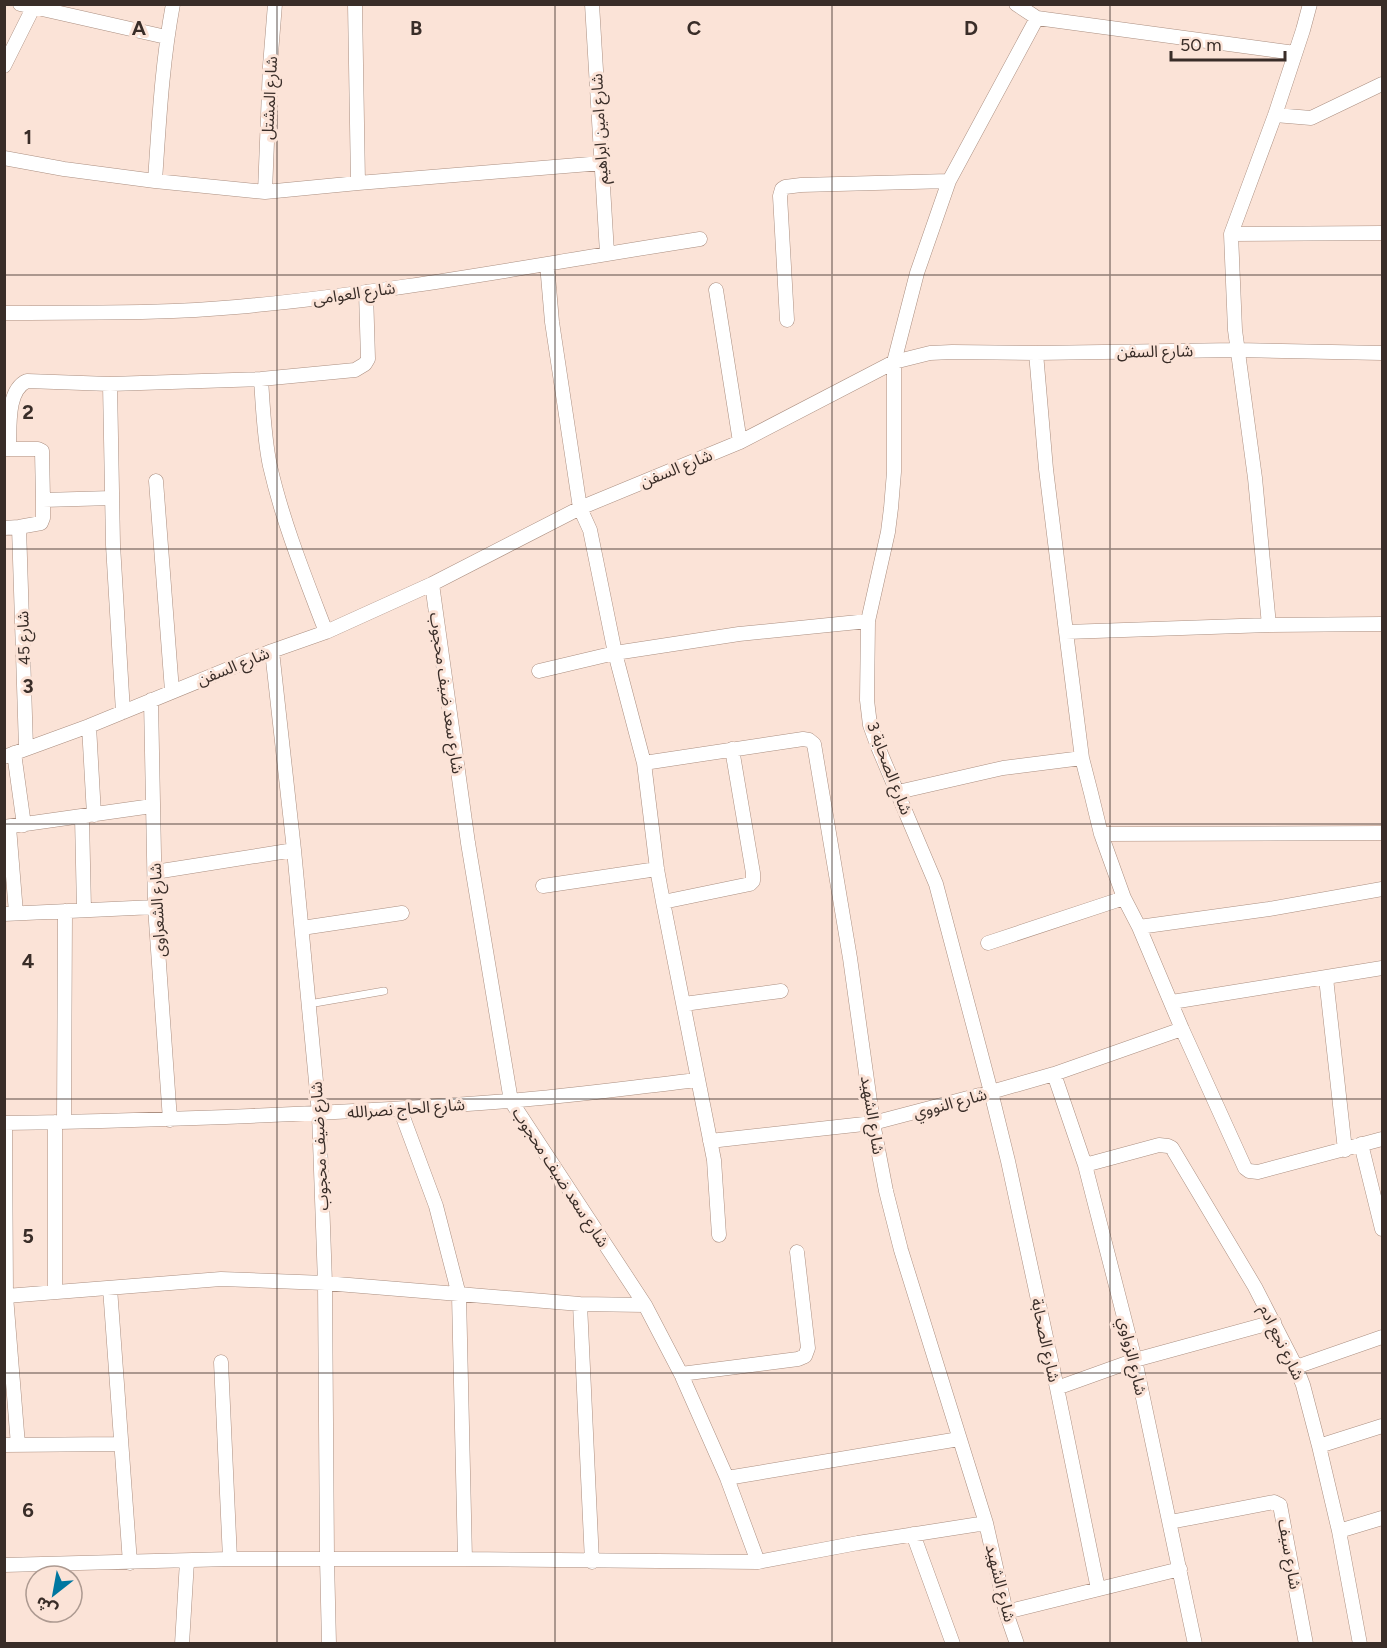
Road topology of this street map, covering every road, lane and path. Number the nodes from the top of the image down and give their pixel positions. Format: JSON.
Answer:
{"nodes":[{"id":1,"x":172,"y":4,"type":"edge"},
{"id":2,"x":275,"y":4,"type":"edge"},
{"id":3,"x":355,"y":4,"type":"edge"},
{"id":4,"x":592,"y":4,"type":"edge"},
{"id":5,"x":1016,"y":4,"type":"edge"},
{"id":6,"x":1310,"y":4,"type":"edge"},
{"id":7,"x":30,"y":6,"type":"edge"},
{"id":8,"x":1037,"y":18,"type":"junction"},
{"id":9,"x":166,"y":37,"type":"junction"},
{"id":10,"x":1295,"y":53,"type":"junction"},
{"id":11,"x":4,"y":66,"type":"edge"},
{"id":12,"x":1383,"y":84,"type":"edge"},
{"id":13,"x":1275,"y":115,"type":"junction"},
{"id":14,"x":4,"y":158,"type":"edge"},
{"id":15,"x":602,"y":164,"type":"junction"},
{"id":16,"x":155,"y":181,"type":"junction"},
{"id":17,"x":949,"y":181,"type":"junction"},
{"id":18,"x":358,"y":183,"type":"junction"},
{"id":19,"x":264,"y":192,"type":"junction"},
{"id":20,"x":1231,"y":234,"type":"junction"},
{"id":21,"x":1383,"y":234,"type":"edge"},
{"id":22,"x":700,"y":238,"type":"dead end"},
{"id":23,"x":607,"y":253,"type":"junction"},
{"id":24,"x":547,"y":264,"type":"junction"},
{"id":25,"x":716,"y":290,"type":"dead end"},
{"id":26,"x":366,"y":291,"type":"junction"},
{"id":27,"x":4,"y":313,"type":"edge"},
{"id":28,"x":787,"y":320,"type":"dead end"},
{"id":29,"x":1237,"y":350,"type":"junction"},
{"id":30,"x":1036,"y":353,"type":"junction"},
{"id":31,"x":1383,"y":353,"type":"edge"},
{"id":32,"x":894,"y":362,"type":"junction"},
{"id":33,"x":261,"y":379,"type":"junction"},
{"id":34,"x":110,"y":384,"type":"junction"},
{"id":35,"x":740,"y":442,"type":"junction"},
{"id":36,"x":7,"y":449,"type":"edge"},
{"id":37,"x":156,"y":481,"type":"dead end"},
{"id":38,"x":112,"y":498,"type":"junction"},
{"id":39,"x":43,"y":500,"type":"junction"},
{"id":40,"x":580,"y":508,"type":"junction"},
{"id":41,"x":19,"y":527,"type":"junction"},
{"id":42,"x":4,"y":528,"type":"edge"},
{"id":43,"x":432,"y":584,"type":"junction"},
{"id":44,"x":868,"y":621,"type":"junction"},
{"id":45,"x":1383,"y":624,"type":"edge"},
{"id":46,"x":1269,"y":625,"type":"junction"},
{"id":47,"x":326,"y":632,"type":"junction"},
{"id":48,"x":1066,"y":632,"type":"junction"},
{"id":49,"x":272,"y":651,"type":"junction"},
{"id":50,"x":615,"y":653,"type":"junction"},
{"id":51,"x":539,"y":671,"type":"dead end"},
{"id":52,"x":172,"y":691,"type":"junction"},
{"id":53,"x":151,"y":700,"type":"junction"},
{"id":54,"x":123,"y":712,"type":"junction"},
{"id":55,"x":90,"y":726,"type":"junction"},
{"id":56,"x":732,"y":749,"type":"junction"},
{"id":57,"x":15,"y":753,"type":"edge"},
{"id":58,"x":1082,"y":758,"type":"junction"},
{"id":59,"x":644,"y":763,"type":"junction"},
{"id":60,"x":898,"y":792,"type":"junction"},
{"id":61,"x":152,"y":806,"type":"junction"},
{"id":62,"x":88,"y":816,"type":"junction"},
{"id":63,"x":24,"y":825,"type":"junction"},
{"id":64,"x":7,"y":827,"type":"edge"},
{"id":65,"x":1383,"y":833,"type":"edge"},
{"id":66,"x":1101,"y":834,"type":"junction"},
{"id":67,"x":294,"y":850,"type":"junction"},
{"id":68,"x":657,"y":869,"type":"junction"},
{"id":69,"x":155,"y":872,"type":"junction"},
{"id":70,"x":543,"y":886,"type":"dead end"},
{"id":71,"x":1383,"y":889,"type":"edge"},
{"id":72,"x":1124,"y":898,"type":"junction"},
{"id":73,"x":663,"y":902,"type":"junction"},
{"id":74,"x":155,"y":907,"type":"junction"},
{"id":75,"x":66,"y":910,"type":"junction"},
{"id":76,"x":84,"y":910,"type":"junction"},
{"id":77,"x":402,"y":913,"type":"dead end"},
{"id":78,"x":10,"y":914,"type":"edge"},
{"id":79,"x":1139,"y":927,"type":"junction"},
{"id":80,"x":302,"y":928,"type":"junction"},
{"id":81,"x":988,"y":943,"type":"dead end"},
{"id":82,"x":1383,"y":968,"type":"edge"},
{"id":83,"x":1326,"y":978,"type":"junction"},
{"id":84,"x":384,"y":991,"type":"dead end"},
{"id":85,"x":780,"y":991,"type":"dead end"},
{"id":86,"x":1172,"y":1002,"type":"junction"},
{"id":87,"x":309,"y":1004,"type":"junction"},
{"id":88,"x":684,"y":1004,"type":"junction"},
{"id":89,"x":1182,"y":1029,"type":"junction"},
{"id":90,"x":1054,"y":1074,"type":"junction"},
{"id":91,"x":698,"y":1080,"type":"junction"},
{"id":92,"x":991,"y":1092,"type":"junction"},
{"id":93,"x":511,"y":1101,"type":"junction"},
{"id":94,"x":400,"y":1109,"type":"junction"},
{"id":95,"x":319,"y":1113,"type":"junction"},
{"id":96,"x":170,"y":1120,"type":"junction"},
{"id":97,"x":60,"y":1122,"type":"junction"},
{"id":98,"x":5,"y":1123,"type":"edge"},
{"id":99,"x":873,"y":1123,"type":"junction"},
{"id":100,"x":1383,"y":1139,"type":"edge"},
{"id":101,"x":710,"y":1142,"type":"junction"},
{"id":102,"x":1361,"y":1144,"type":"junction"},
{"id":103,"x":1345,"y":1150,"type":"junction"},
{"id":104,"x":1085,"y":1165,"type":"junction"},
{"id":105,"x":1383,"y":1229,"type":"edge"},
{"id":106,"x":719,"y":1235,"type":"dead end"},
{"id":107,"x":5,"y":1241,"type":"edge"},
{"id":108,"x":797,"y":1252,"type":"dead end"},
{"id":109,"x":325,"y":1283,"type":"junction"},
{"id":110,"x":110,"y":1288,"type":"junction"},
{"id":111,"x":55,"y":1292,"type":"junction"},
{"id":112,"x":459,"y":1295,"type":"junction"},
{"id":113,"x":6,"y":1296,"type":"edge"},
{"id":114,"x":580,"y":1305,"type":"junction"},
{"id":115,"x":645,"y":1305,"type":"junction"},
{"id":116,"x":7,"y":1321,"type":"edge"},
{"id":117,"x":1274,"y":1322,"type":"junction"},
{"id":118,"x":1383,"y":1337,"type":"edge"},
{"id":119,"x":1135,"y":1360,"type":"junction"},
{"id":120,"x":221,"y":1362,"type":"dead end"},
{"id":121,"x":1296,"y":1367,"type":"junction"},
{"id":122,"x":681,"y":1374,"type":"junction"},
{"id":123,"x":1057,"y":1388,"type":"junction"},
{"id":124,"x":9,"y":1389,"type":"edge"},
{"id":125,"x":1383,"y":1426,"type":"edge"},
{"id":126,"x":959,"y":1439,"type":"junction"},
{"id":127,"x":121,"y":1444,"type":"junction"},
{"id":128,"x":11,"y":1445,"type":"edge"},
{"id":129,"x":1319,"y":1446,"type":"junction"},
{"id":130,"x":727,"y":1478,"type":"junction"},
{"id":131,"x":1383,"y":1518,"type":"edge"},
{"id":132,"x":1170,"y":1522,"type":"junction"},
{"id":133,"x":986,"y":1523,"type":"junction"},
{"id":134,"x":1339,"y":1531,"type":"junction"},
{"id":135,"x":913,"y":1534,"type":"junction"},
{"id":136,"x":230,"y":1559,"type":"junction"},
{"id":137,"x":327,"y":1559,"type":"junction"},
{"id":138,"x":465,"y":1559,"type":"junction"},
{"id":139,"x":187,"y":1562,"type":"junction"},
{"id":140,"x":592,"y":1562,"type":"junction"},
{"id":141,"x":758,"y":1562,"type":"junction"},
{"id":142,"x":130,"y":1563,"type":"junction"},
{"id":143,"x":4,"y":1565,"type":"edge"},
{"id":144,"x":1180,"y":1569,"type":"junction"},
{"id":145,"x":1098,"y":1589,"type":"junction"},
{"id":146,"x":1006,"y":1612,"type":"junction"},
{"id":147,"x":182,"y":1644,"type":"edge"},
{"id":148,"x":329,"y":1644,"type":"edge"},
{"id":149,"x":953,"y":1644,"type":"edge"},
{"id":150,"x":1017,"y":1644,"type":"edge"},
{"id":151,"x":1195,"y":1644,"type":"edge"},
{"id":152,"x":1306,"y":1644,"type":"edge"},
{"id":153,"x":1360,"y":1644,"type":"edge"}],
"edges":[{"from":1,"to":9,"type":"street"},
{"from":2,"to":19,"type":"street","name":"شارع المشتل"},
{"from":3,"to":18,"type":"street"},
{"from":4,"to":15,"type":"street","name":"شارع امين ابراهيم"},
{"from":5,"to":8,"type":"street"},
{"from":6,"to":10,"type":"street"},
{"from":7,"to":9,"type":"street"},
{"from":7,"to":11,"type":"street"},
{"from":8,"to":10,"type":"street"},
{"from":8,"to":17,"type":"street","name":"شارع الصحابة 3"},
{"from":9,"to":16,"type":"street"},
{"from":10,"to":13,"type":"street"},
{"from":12,"to":13,"type":"street"},
{"from":13,"to":20,"type":"street"},
{"from":14,"to":16,"type":"street"},
{"from":15,"to":18,"type":"street"},
{"from":15,"to":23,"type":"street","name":"شارع امين ابراهيم"},
{"from":16,"to":19,"type":"street"},
{"from":17,"to":28,"type":"street"},
{"from":17,"to":32,"type":"street","name":"شارع الصحابة 3"},
{"from":18,"to":19,"type":"street"},
{"from":20,"to":21,"type":"street"},
{"from":20,"to":29,"type":"street"},
{"from":22,"to":23,"type":"street","name":"شارع العوامى"},
{"from":23,"to":24,"type":"street","name":"شارع العوامى"},
{"from":24,"to":26,"type":"street","name":"شارع العوامى"},
{"from":24,"to":40,"type":"street"},
{"from":25,"to":35,"type":"street"},
{"from":26,"to":27,"type":"street","name":"شارع العوامى"},
{"from":26,"to":33,"type":"street"},
{"from":29,"to":30,"type":"street","name":"شارع السفن"},
{"from":29,"to":31,"type":"street","name":"شارع السفن"},
{"from":29,"to":46,"type":"street"},
{"from":30,"to":32,"type":"street","name":"شارع السفن"},
{"from":30,"to":48,"type":"street"},
{"from":32,"to":35,"type":"street","name":"شارع السفن"},
{"from":32,"to":44,"type":"street","name":"شارع الصحابة 3"},
{"from":33,"to":34,"type":"street"},
{"from":33,"to":47,"type":"street"},
{"from":34,"to":36,"type":"street"},
{"from":34,"to":38,"type":"street"},
{"from":35,"to":40,"type":"street","name":"شارع السفن"},
{"from":36,"to":39,"type":"street"},
{"from":37,"to":52,"type":"street"},
{"from":38,"to":39,"type":"street"},
{"from":38,"to":54,"type":"street"},
{"from":39,"to":41,"type":"street"},
{"from":40,"to":43,"type":"street","name":"شارع السفن"},
{"from":40,"to":50,"type":"street"},
{"from":41,"to":42,"type":"street"},
{"from":41,"to":57,"type":"street","name":"شارع 45"},
{"from":43,"to":47,"type":"street","name":"شارع السفن"},
{"from":43,"to":93,"type":"street","name":"شارع سعد ضيف محجوب"},
{"from":44,"to":50,"type":"street"},
{"from":44,"to":60,"type":"street","name":"شارع الصحابة 3"},
{"from":45,"to":46,"type":"street"},
{"from":46,"to":48,"type":"street"},
{"from":47,"to":49,"type":"street","name":"شارع السفن"},
{"from":48,"to":58,"type":"street"},
{"from":49,"to":52,"type":"street","name":"شارع السفن"},
{"from":49,"to":67,"type":"street","name":"شارع ضيف محجوب"},
{"from":50,"to":51,"type":"street"},
{"from":50,"to":59,"type":"street"},
{"from":52,"to":53,"type":"street","name":"شارع السفن"},
{"from":53,"to":54,"type":"street","name":"شارع السفن"},
{"from":53,"to":61,"type":"street","name":"شارع الشعراوى"},
{"from":54,"to":55,"type":"street","name":"شارع السفن"},
{"from":55,"to":57,"type":"street","name":"شارع السفن"},
{"from":55,"to":62,"type":"street"},
{"from":56,"to":59,"type":"street","name":"شارع الشهيد"},
{"from":56,"to":73,"type":"street"},
{"from":56,"to":99,"type":"street","name":"شارع الشهيد"},
{"from":57,"to":63,"type":"street","name":"شارع 45"},
{"from":58,"to":60,"type":"street"},
{"from":58,"to":66,"type":"street"},
{"from":59,"to":68,"type":"street"},
{"from":60,"to":92,"type":"street","name":"شارع الصحابة 3"},
{"from":61,"to":62,"type":"street"},
{"from":61,"to":69,"type":"street","name":"شارع الشعراوى"},
{"from":62,"to":63,"type":"street"},
{"from":62,"to":76,"type":"street"},
{"from":63,"to":64,"type":"street"},
{"from":64,"to":78,"type":"street"},
{"from":65,"to":66,"type":"street"},
{"from":66,"to":72,"type":"street"},
{"from":67,"to":69,"type":"street"},
{"from":67,"to":80,"type":"street","name":"شارع ضيف محجوب"},
{"from":68,"to":70,"type":"street"},
{"from":68,"to":73,"type":"street"},
{"from":69,"to":74,"type":"street","name":"شارع الشعراوى"},
{"from":71,"to":79,"type":"street"},
{"from":72,"to":79,"type":"street"},
{"from":72,"to":81,"type":"street"},
{"from":73,"to":88,"type":"street"},
{"from":74,"to":76,"type":"street"},
{"from":74,"to":96,"type":"street","name":"شارع الشعراوى"},
{"from":75,"to":76,"type":"street"},
{"from":75,"to":78,"type":"street"},
{"from":75,"to":97,"type":"street"},
{"from":77,"to":80,"type":"street"},
{"from":79,"to":86,"type":"street"},
{"from":80,"to":87,"type":"street","name":"شارع ضيف محجوب"},
{"from":82,"to":83,"type":"street"},
{"from":83,"to":86,"type":"street"},
{"from":83,"to":103,"type":"street"},
{"from":84,"to":87,"type":"lane"},
{"from":85,"to":88,"type":"street"},
{"from":86,"to":89,"type":"street"},
{"from":87,"to":95,"type":"street","name":"شارع ضيف محجوب"},
{"from":88,"to":91,"type":"street"},
{"from":89,"to":90,"type":"street","name":"شارع النووي"},
{"from":89,"to":103,"type":"street"},
{"from":90,"to":92,"type":"street","name":"شارع النووي"},
{"from":90,"to":104,"type":"street","name":"شارع الزواوي"},
{"from":91,"to":93,"type":"street","name":"شارع الحاج نصرالله"},
{"from":91,"to":101,"type":"street"},
{"from":92,"to":99,"type":"street","name":"شارع النووي"},
{"from":92,"to":123,"type":"street","name":"شارع الصحابة"},
{"from":93,"to":94,"type":"street","name":"شارع الحاج نصرالله"},
{"from":93,"to":115,"type":"street","name":"شارع سعد ضيف محجوب"},
{"from":94,"to":95,"type":"street","name":"شارع الحاج نصرالله"},
{"from":94,"to":112,"type":"street"},
{"from":95,"to":96,"type":"street","name":"شارع الحاج نصرالله"},
{"from":95,"to":109,"type":"street","name":"شارع ضيف محجوب"},
{"from":96,"to":97,"type":"street","name":"شارع الحاج نصرالله"},
{"from":97,"to":98,"type":"street","name":"شارع الحاج نصرالله"},
{"from":97,"to":111,"type":"street"},
{"from":98,"to":107,"type":"street"},
{"from":99,"to":101,"type":"street","name":"شارع النووي"},
{"from":99,"to":126,"type":"street","name":"شارع الشهيد"},
{"from":100,"to":102,"type":"street"},
{"from":101,"to":106,"type":"street"},
{"from":102,"to":103,"type":"street"},
{"from":102,"to":105,"type":"street"},
{"from":104,"to":117,"type":"street","name":"شارع نجع ادم"},
{"from":104,"to":119,"type":"street","name":"شارع الزواوي"},
{"from":107,"to":113,"type":"street"},
{"from":108,"to":122,"type":"street"},
{"from":109,"to":110,"type":"street"},
{"from":109,"to":112,"type":"street"},
{"from":109,"to":137,"type":"street","name":"شارع ضيف محجوب"},
{"from":110,"to":111,"type":"street"},
{"from":110,"to":127,"type":"street"},
{"from":111,"to":113,"type":"street"},
{"from":112,"to":114,"type":"street"},
{"from":112,"to":138,"type":"street"},
{"from":113,"to":116,"type":"street"},
{"from":114,"to":115,"type":"street"},
{"from":114,"to":140,"type":"street"},
{"from":115,"to":122,"type":"street","name":"شارع سعد ضيف محجوب"},
{"from":116,"to":124,"type":"street"},
{"from":117,"to":119,"type":"street"},
{"from":117,"to":121,"type":"street","name":"شارع نجع ادم"},
{"from":118,"to":121,"type":"street"},
{"from":119,"to":123,"type":"street"},
{"from":119,"to":132,"type":"street","name":"شارع الزواوي"},
{"from":120,"to":136,"type":"street"},
{"from":121,"to":129,"type":"street","name":"شارع نجع ادم"},
{"from":122,"to":130,"type":"street","name":"شارع سعد ضيف محجوب"},
{"from":123,"to":145,"type":"street","name":"شارع الصحابة"},
{"from":124,"to":128,"type":"street"},
{"from":125,"to":129,"type":"street"},
{"from":126,"to":130,"type":"street"},
{"from":126,"to":133,"type":"street","name":"شارع الشهيد"},
{"from":127,"to":128,"type":"street"},
{"from":127,"to":142,"type":"street"},
{"from":129,"to":134,"type":"street","name":"شارع نجع ادم"},
{"from":130,"to":141,"type":"street","name":"شارع سعد ضيف محجوب"},
{"from":131,"to":134,"type":"street"},
{"from":132,"to":144,"type":"street","name":"شارع الزواوي"},
{"from":132,"to":152,"type":"street","name":"شارع سيف"},
{"from":133,"to":135,"type":"street"},
{"from":133,"to":146,"type":"street","name":"شارع الشهيد"},
{"from":134,"to":153,"type":"street","name":"شارع نجع ادم"},
{"from":135,"to":141,"type":"street"},
{"from":135,"to":149,"type":"street"},
{"from":136,"to":137,"type":"street"},
{"from":136,"to":139,"type":"street"},
{"from":137,"to":138,"type":"street"},
{"from":137,"to":148,"type":"street","name":"شارع ضيف محجوب"},
{"from":138,"to":140,"type":"street"},
{"from":139,"to":142,"type":"street"},
{"from":139,"to":147,"type":"street"},
{"from":140,"to":141,"type":"street"},
{"from":142,"to":143,"type":"street"},
{"from":144,"to":145,"type":"street"},
{"from":144,"to":151,"type":"street","name":"شارع الزواوي"},
{"from":145,"to":146,"type":"street"},
{"from":146,"to":150,"type":"street","name":"شارع الشهيد"}]}
